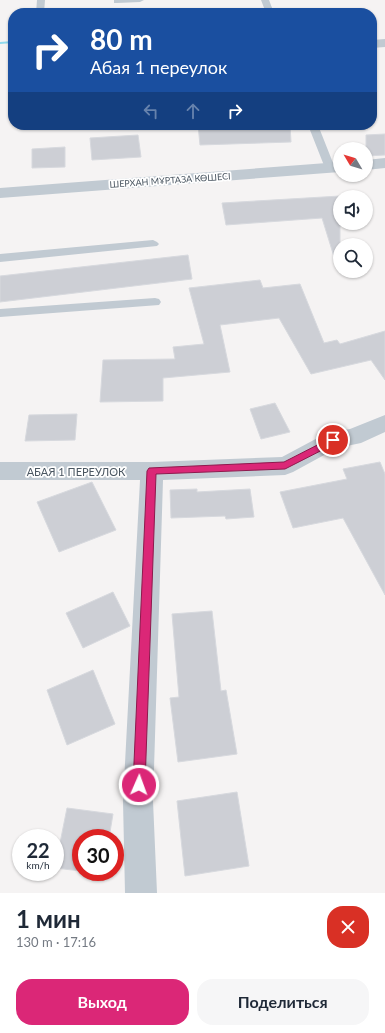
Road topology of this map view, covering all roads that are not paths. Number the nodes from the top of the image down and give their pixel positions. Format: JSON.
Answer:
{"nodes":[{"id":1,"x":140,"y":0,"type":"edge"},
{"id":2,"x":117,"y":1,"type":"edge"},
{"id":3,"x":316,"y":130,"type":"edge"},
{"id":4,"x":333,"y":163,"type":"edge"},
{"id":5,"x":385,"y":163,"type":"edge"},
{"id":6,"x":373,"y":164,"type":"edge"},
{"id":7,"x":333,"y":167,"type":"edge"},
{"id":8,"x":0,"y":193,"type":"edge"},
{"id":9,"x":153,"y":244,"type":"dead end"},
{"id":10,"x":0,"y":258,"type":"edge"},
{"id":11,"x":155,"y":302,"type":"dead end"},
{"id":12,"x":0,"y":313,"type":"edge"},
{"id":13,"x":385,"y":423,"type":"edge"},
{"id":14,"x":0,"y":471,"type":"edge"},
{"id":15,"x":152,"y":471,"type":"junction"},
{"id":16,"x":141,"y":893,"type":"edge"}],
"edges":[{"from":1,"to":2,"type":"lane"},
{"from":3,"to":4,"type":"lane"},
{"from":5,"to":6,"type":"street"},
{"from":7,"to":8,"type":"street","name":"ШЕРХАН МҰРТАЗА КӨШЕСІ"},
{"from":9,"to":10,"type":"lane"},
{"from":11,"to":12,"type":"lane"},
{"from":13,"to":15,"type":"street","name":"АБАЯ 1 ПЕРЕУЛОК"},
{"from":14,"to":15,"type":"street","name":"АБАЯ 1 ПЕРЕУЛОК"},
{"from":15,"to":16,"type":"street"}]}
